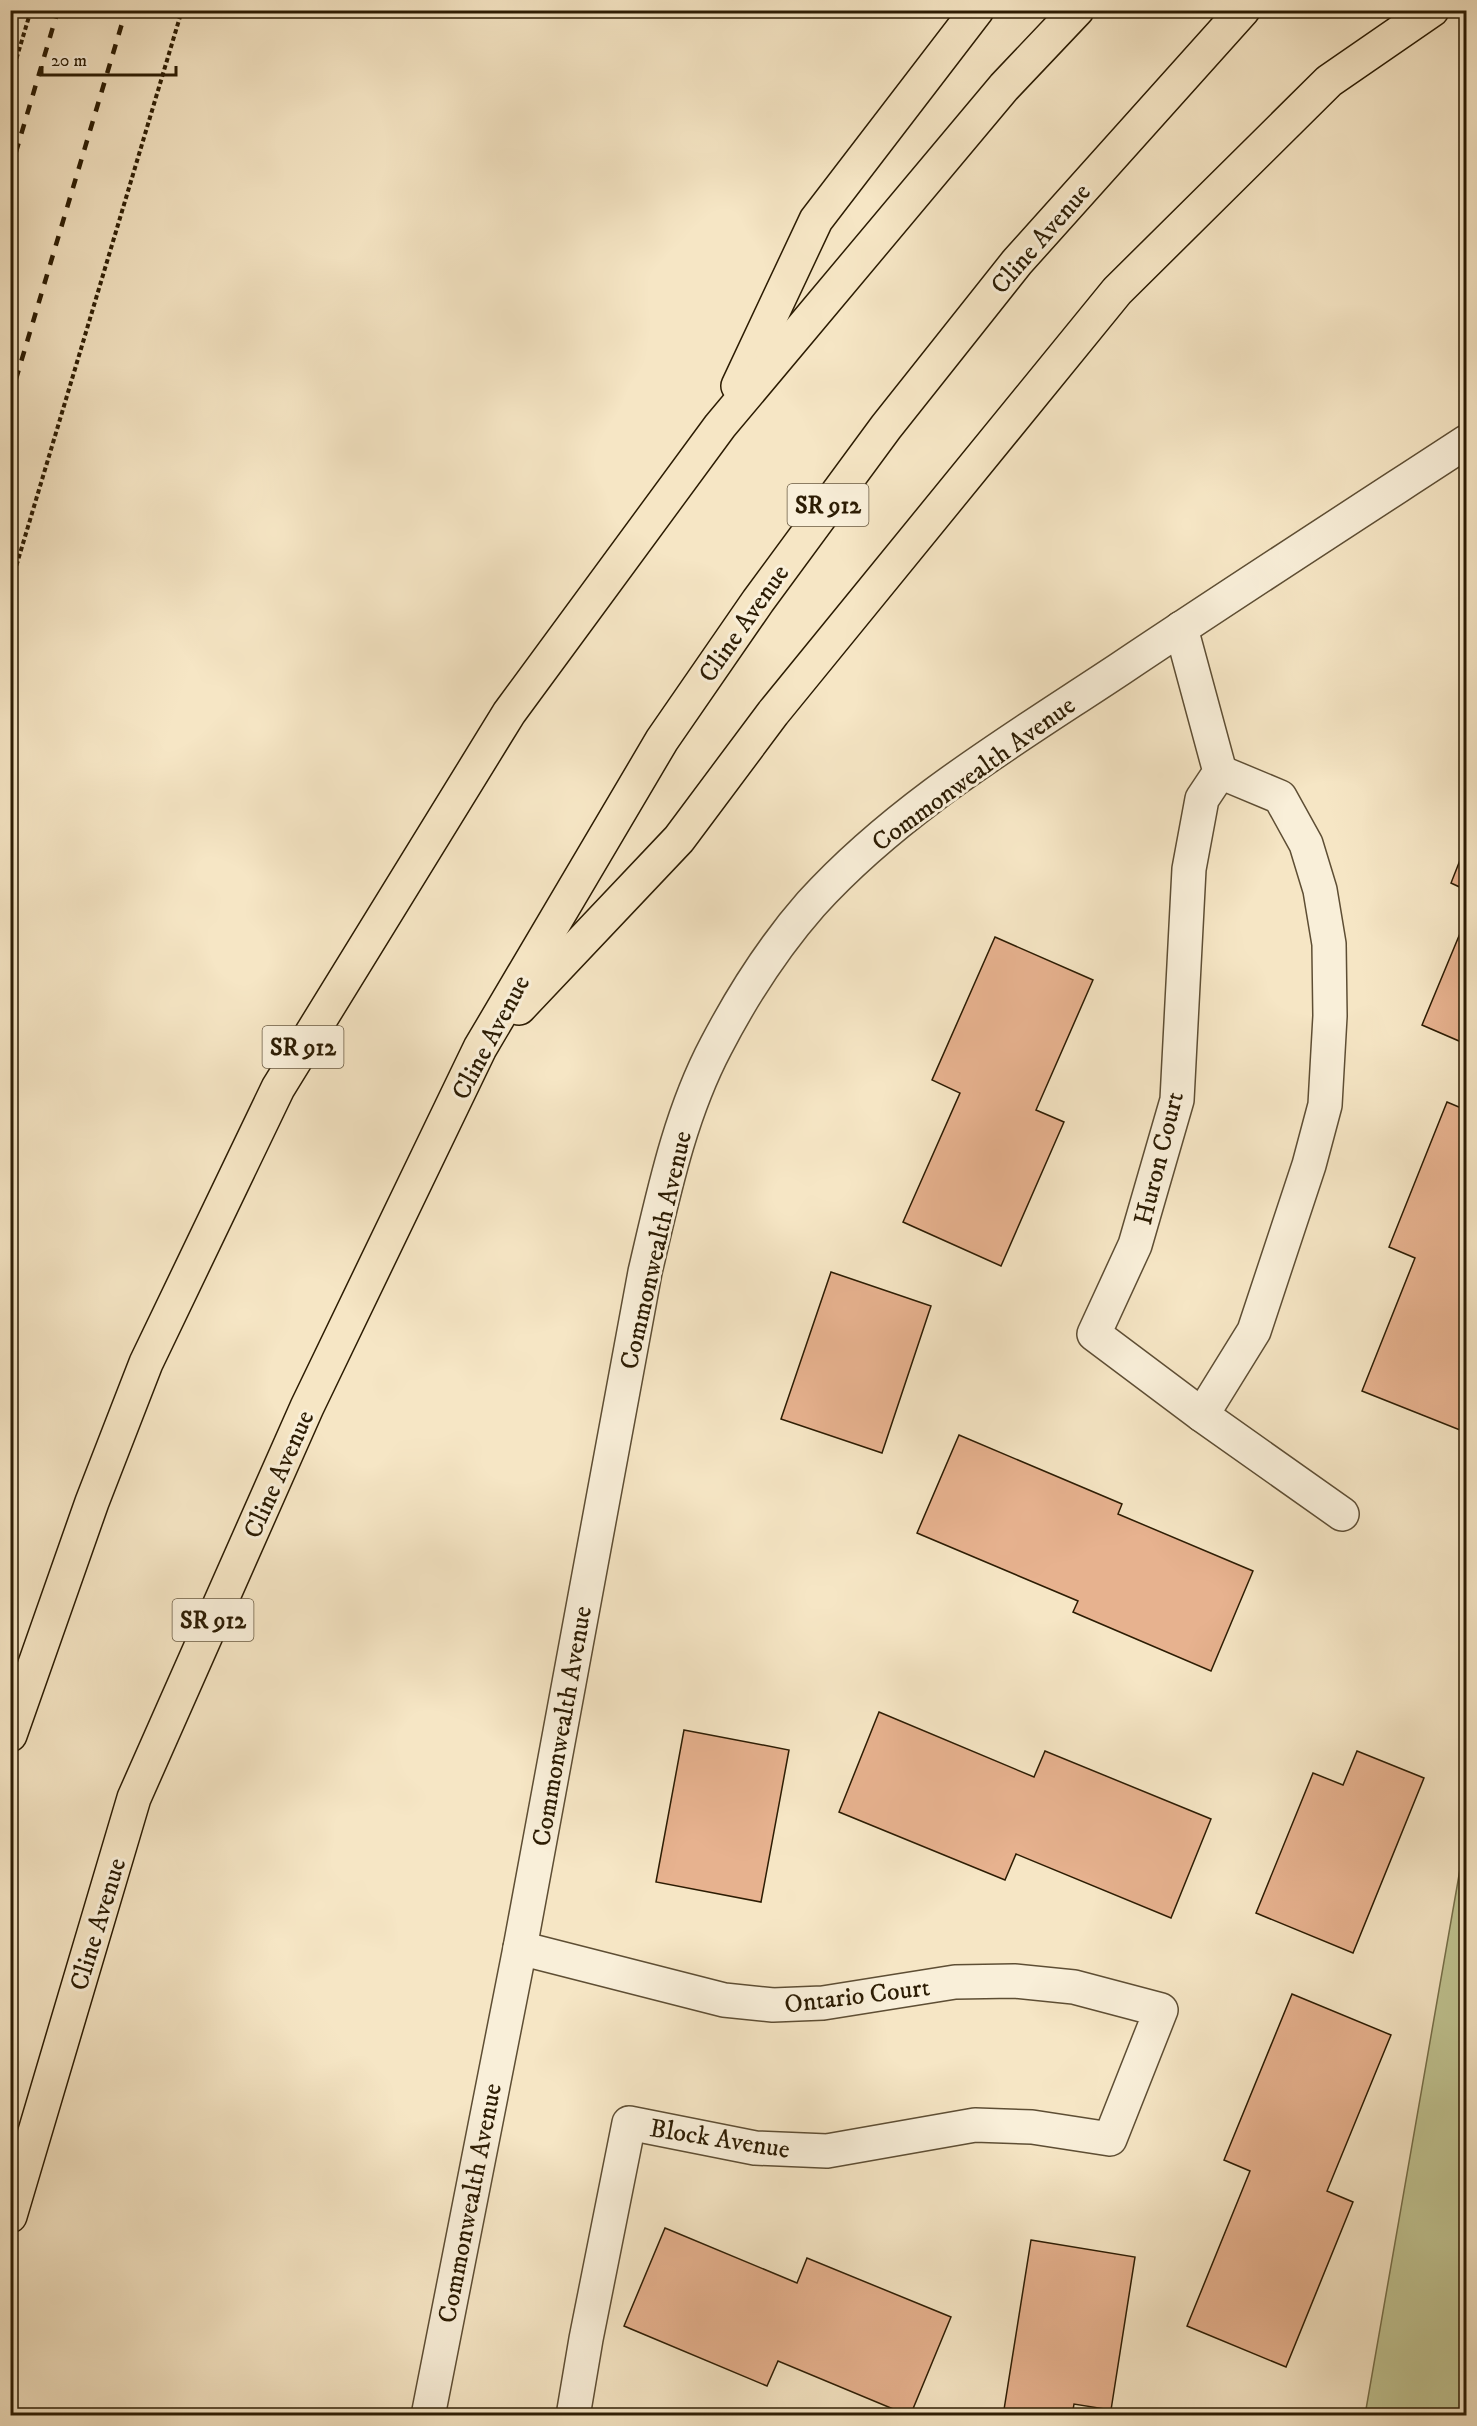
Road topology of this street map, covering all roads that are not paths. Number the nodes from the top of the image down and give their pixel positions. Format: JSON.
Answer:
{"nodes":[{"id":1,"x":977,"y":10,"type":"edge"},
{"id":2,"x":1077,"y":10,"type":"edge"},
{"id":3,"x":1243,"y":10,"type":"edge"},
{"id":4,"x":1432,"y":10,"type":"edge"},
{"id":5,"x":720,"y":426,"type":"junction"},
{"id":6,"x":1467,"y":442,"type":"edge"},
{"id":7,"x":1181,"y":628,"type":"junction"},
{"id":8,"x":1220,"y":772,"type":"junction"},
{"id":9,"x":480,"y":1048,"type":"junction"},
{"id":10,"x":1202,"y":1415,"type":"junction"},
{"id":11,"x":1342,"y":1514,"type":"dead end"},
{"id":12,"x":10,"y":1735,"type":"edge"},
{"id":13,"x":520,"y":1948,"type":"junction"},
{"id":14,"x":1161,"y":2010,"type":"joint"},
{"id":15,"x":10,"y":2216,"type":"edge"},
{"id":16,"x":428,"y":2415,"type":"edge"},
{"id":17,"x":573,"y":2415,"type":"edge"}],
"edges":[{"from":1,"to":5,"type":"highway"},
{"from":2,"to":5,"type":"highway","number":"SR 912"},
{"from":3,"to":9,"type":"highway","name":"Cline Avenue","number":"SR 912"},
{"from":4,"to":9,"type":"highway"},
{"from":5,"to":12,"type":"highway","number":"SR 912"},
{"from":6,"to":7,"type":"street","name":"Commonwealth Avenue"},
{"from":7,"to":8,"type":"street"},
{"from":7,"to":13,"type":"street","name":"Commonwealth Avenue"},
{"from":8,"to":10,"type":"street"},
{"from":8,"to":10,"type":"street","name":"Huron Court"},
{"from":9,"to":15,"type":"highway","name":"Cline Avenue","number":"SR 912"},
{"from":10,"to":11,"type":"street","name":"Huron Court"},
{"from":13,"to":14,"type":"street","name":"Ontario Court"},
{"from":13,"to":16,"type":"street","name":"Commonwealth Avenue"},
{"from":14,"to":17,"type":"street","name":"Block Avenue"}]}
